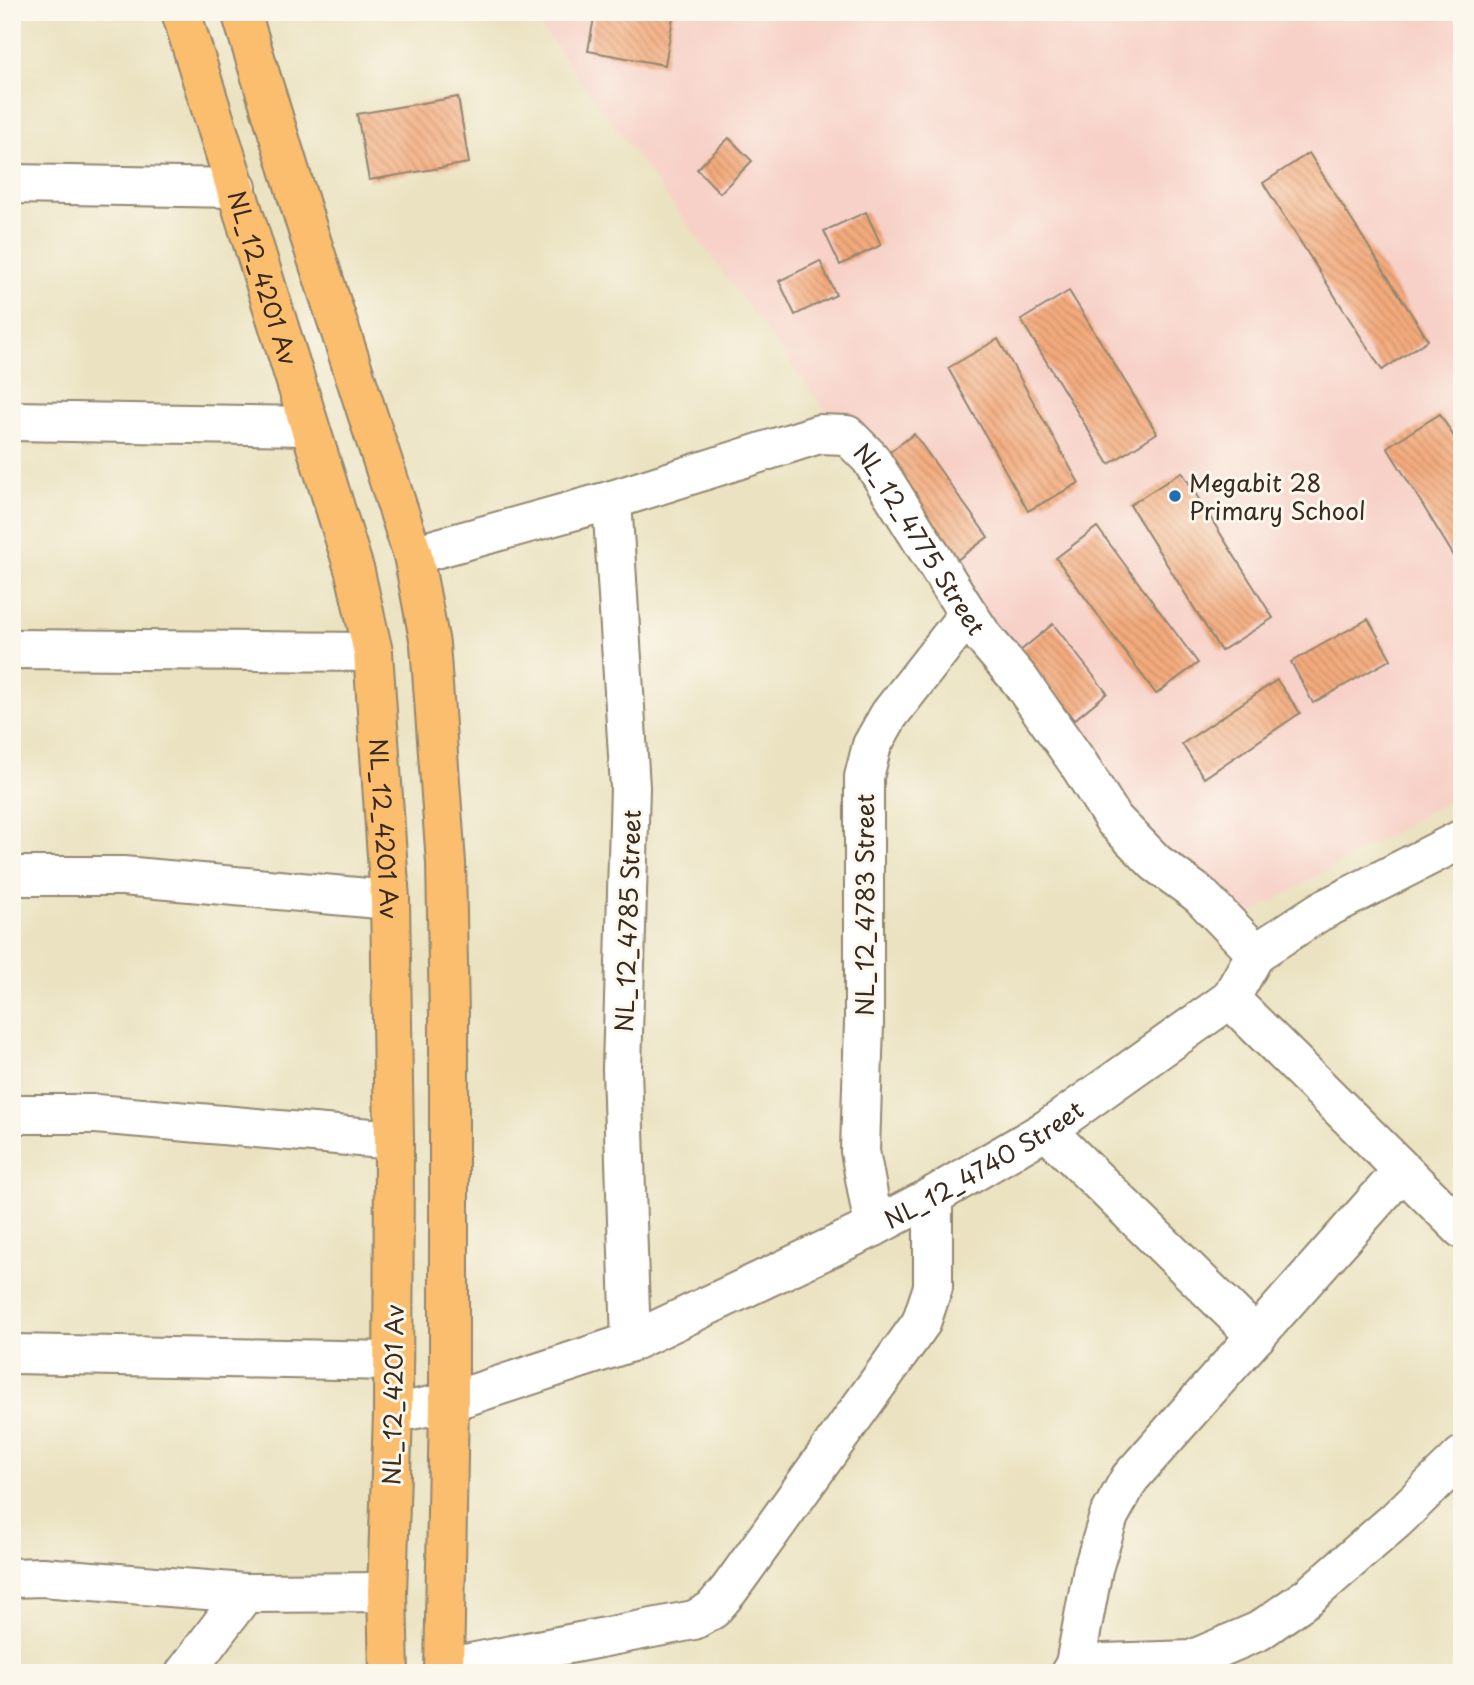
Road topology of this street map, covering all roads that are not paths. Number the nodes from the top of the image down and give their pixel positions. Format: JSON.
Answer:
{"nodes":[{"id":1,"x":181,"y":12,"type":"edge"},
{"id":2,"x":241,"y":12,"type":"edge"},
{"id":3,"x":12,"y":184,"type":"edge"},
{"id":4,"x":236,"y":188,"type":"junction"},
{"id":5,"x":12,"y":421,"type":"edge"},
{"id":6,"x":309,"y":426,"type":"junction"},
{"id":7,"x":612,"y":500,"type":"junction"},
{"id":8,"x":413,"y":555,"type":"junction"},
{"id":9,"x":968,"y":614,"type":"junction"},
{"id":10,"x":12,"y":649,"type":"edge"},
{"id":11,"x":373,"y":652,"type":"junction"},
{"id":12,"x":1462,"y":839,"type":"edge"},
{"id":13,"x":12,"y":876,"type":"edge"},
{"id":14,"x":390,"y":900,"type":"junction"},
{"id":15,"x":1256,"y":953,"type":"junction"},
{"id":16,"x":1230,"y":999,"type":"junction"},
{"id":17,"x":12,"y":1114,"type":"edge"},
{"id":18,"x":1046,"y":1130,"type":"junction"},
{"id":19,"x":394,"y":1140,"type":"junction"},
{"id":20,"x":1402,"y":1171,"type":"junction"},
{"id":21,"x":933,"y":1196,"type":"junction"},
{"id":22,"x":874,"y":1227,"type":"junction"},
{"id":23,"x":1462,"y":1229,"type":"edge"},
{"id":24,"x":1256,"y":1336,"type":"junction"},
{"id":25,"x":631,"y":1342,"type":"junction"},
{"id":26,"x":12,"y":1354,"type":"edge"},
{"id":27,"x":393,"y":1361,"type":"junction"},
{"id":28,"x":449,"y":1402,"type":"junction"},
{"id":29,"x":393,"y":1414,"type":"junction"},
{"id":30,"x":1462,"y":1456,"type":"edge"},
{"id":31,"x":12,"y":1578,"type":"edge"},
{"id":32,"x":387,"y":1592,"type":"junction"},
{"id":33,"x":245,"y":1593,"type":"junction"},
{"id":34,"x":1197,"y":1666,"type":"edge"},
{"id":35,"x":1072,"y":1668,"type":"edge"},
{"id":36,"x":444,"y":1670,"type":"edge"},
{"id":37,"x":185,"y":1673,"type":"edge"},
{"id":38,"x":389,"y":1673,"type":"edge"}],
"edges":[{"from":1,"to":4,"type":"main road","name":"NL_12_4201 Av"},
{"from":2,"to":8,"type":"main road"},
{"from":3,"to":4,"type":"street"},
{"from":4,"to":6,"type":"main road","name":"NL_12_4201 Av"},
{"from":5,"to":6,"type":"street"},
{"from":6,"to":11,"type":"main road","name":"NL_12_4201 Av"},
{"from":7,"to":8,"type":"street","name":"NL_12_4775 Street"},
{"from":7,"to":9,"type":"street","name":"NL_12_4775 Street"},
{"from":7,"to":25,"type":"street","name":"NL_12_4785 Street"},
{"from":8,"to":28,"type":"main road"},
{"from":9,"to":15,"type":"street","name":"NL_12_4775 Street"},
{"from":9,"to":22,"type":"street","name":"NL_12_4783 Street"},
{"from":10,"to":11,"type":"street"},
{"from":11,"to":14,"type":"main road","name":"NL_12_4201 Av"},
{"from":12,"to":15,"type":"street","name":"NL_12_4740 Street"},
{"from":13,"to":14,"type":"street"},
{"from":14,"to":19,"type":"main road","name":"NL_12_4201 Av"},
{"from":15,"to":16,"type":"street","name":"NL_12_4740 Street"},
{"from":16,"to":18,"type":"street","name":"NL_12_4740 Street"},
{"from":16,"to":20,"type":"street"},
{"from":17,"to":19,"type":"street"},
{"from":18,"to":21,"type":"street","name":"NL_12_4740 Street"},
{"from":18,"to":24,"type":"street"},
{"from":19,"to":27,"type":"main road","name":"NL_12_4201 Av"},
{"from":20,"to":23,"type":"street"},
{"from":20,"to":24,"type":"street"},
{"from":21,"to":22,"type":"street","name":"NL_12_4740 Street"},
{"from":21,"to":36,"type":"street"},
{"from":22,"to":25,"type":"street","name":"NL_12_4740 Street"},
{"from":24,"to":35,"type":"street"},
{"from":25,"to":28,"type":"street","name":"NL_12_4740 Street"},
{"from":26,"to":27,"type":"street"},
{"from":27,"to":29,"type":"main road","name":"NL_12_4201 Av"},
{"from":28,"to":29,"type":"street","name":"NL_12_4740 Street"},
{"from":28,"to":36,"type":"main road"},
{"from":29,"to":32,"type":"main road","name":"NL_12_4201 Av"},
{"from":30,"to":34,"type":"street"},
{"from":31,"to":33,"type":"street"},
{"from":32,"to":33,"type":"street"},
{"from":32,"to":38,"type":"main road","name":"NL_12_4201 Av"},
{"from":33,"to":37,"type":"street"},
{"from":34,"to":35,"type":"street"}]}
